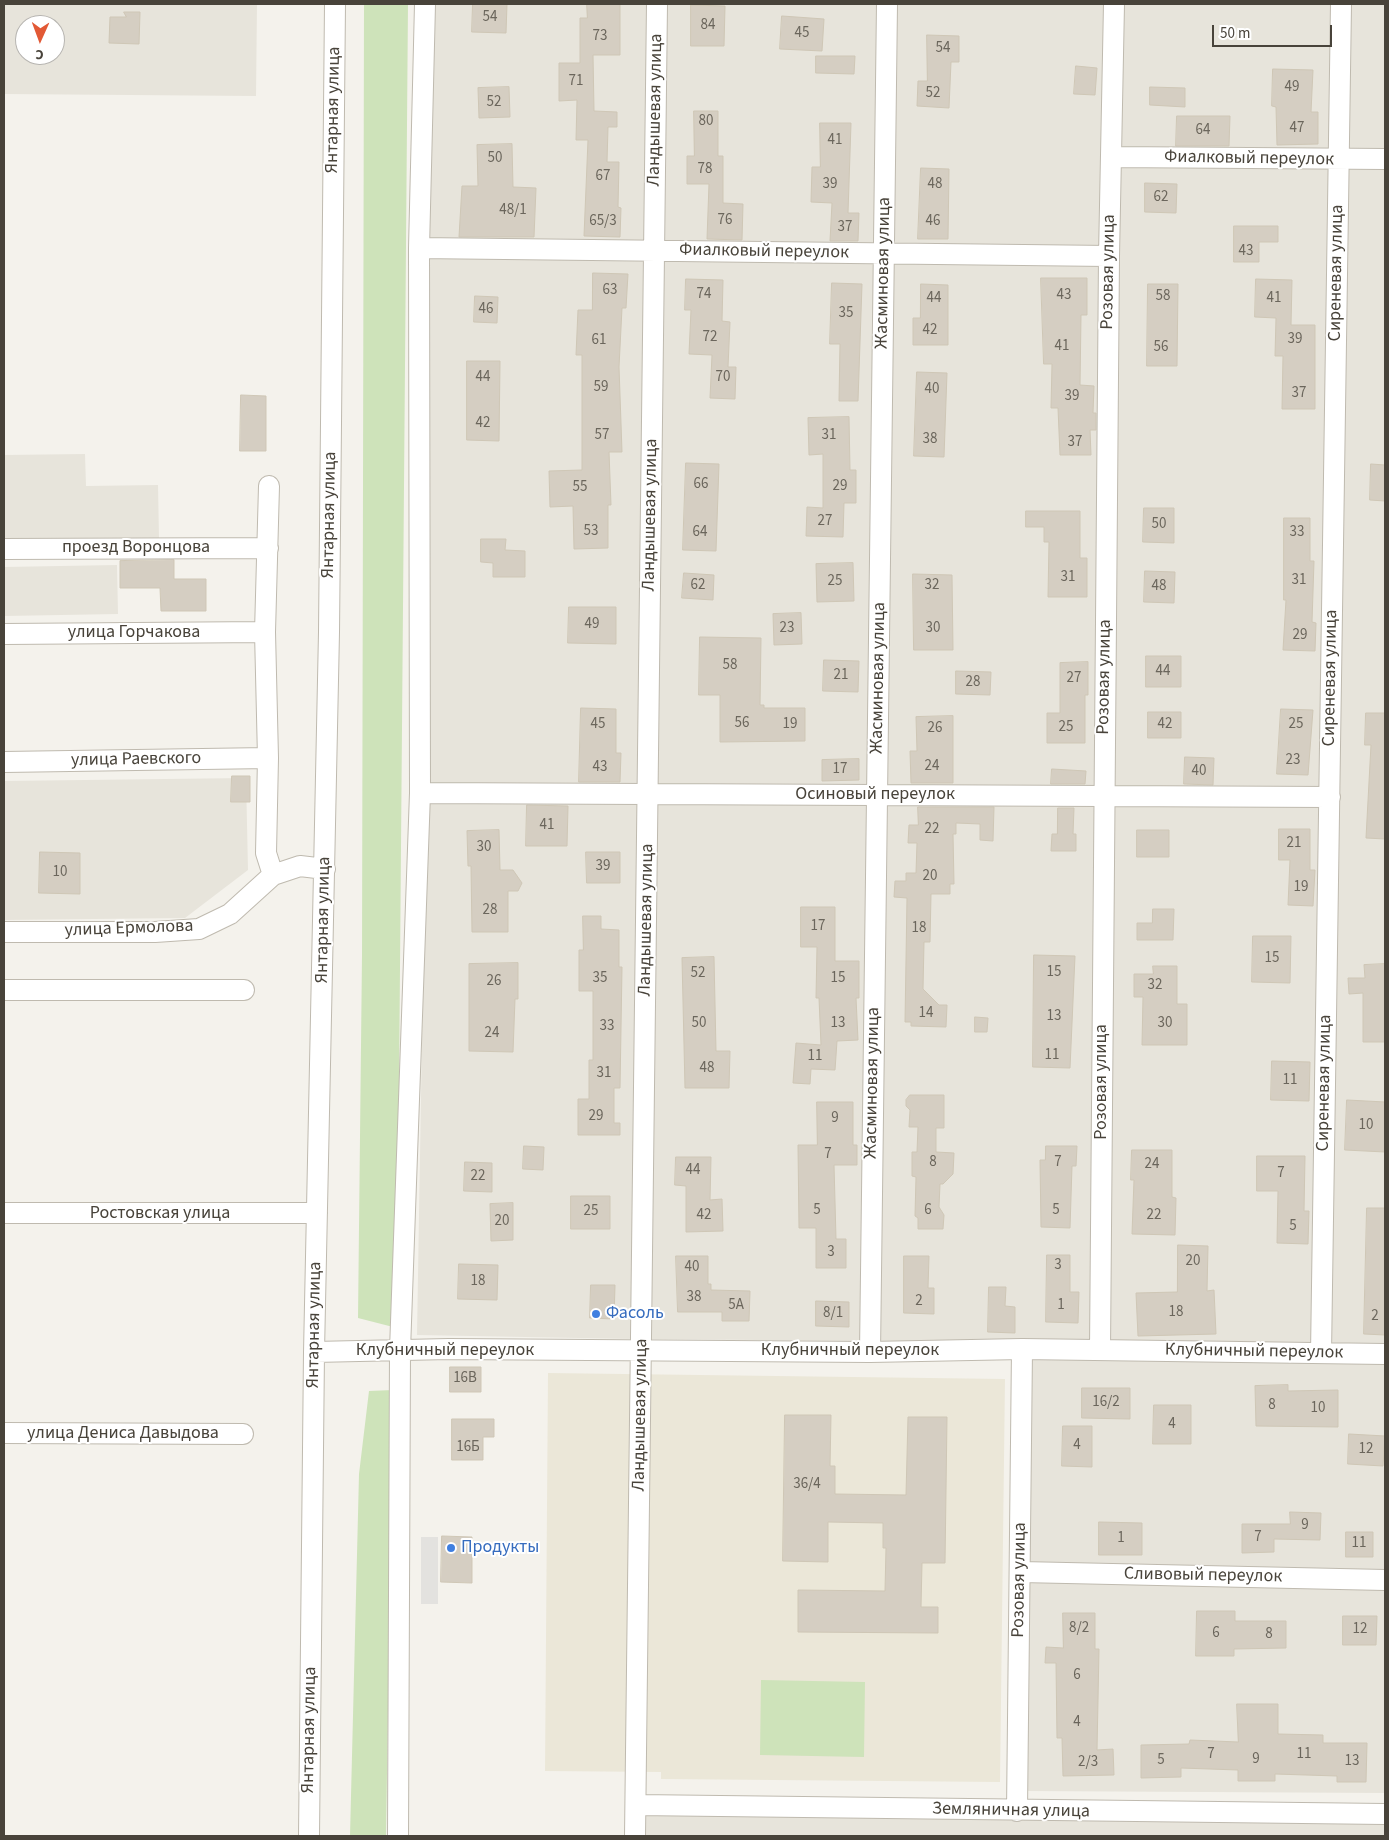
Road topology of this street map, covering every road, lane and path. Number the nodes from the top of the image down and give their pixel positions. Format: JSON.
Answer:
{"nodes":[{"id":1,"x":335,"y":4,"type":"edge"},
{"id":2,"x":425,"y":4,"type":"edge"},
{"id":3,"x":657,"y":4,"type":"edge"},
{"id":4,"x":887,"y":4,"type":"edge"},
{"id":5,"x":1114,"y":4,"type":"edge"},
{"id":6,"x":1341,"y":4,"type":"edge"},
{"id":7,"x":1113,"y":157,"type":"junction"},
{"id":8,"x":1385,"y":159,"type":"edge"},
{"id":9,"x":1339,"y":160,"type":"junction"},
{"id":10,"x":419,"y":248,"type":"junction"},
{"id":11,"x":654,"y":250,"type":"junction"},
{"id":12,"x":884,"y":254,"type":"junction"},
{"id":13,"x":1109,"y":256,"type":"junction"},
{"id":14,"x":270,"y":486,"type":"dead end"},
{"id":15,"x":268,"y":548,"type":"junction"},
{"id":16,"x":4,"y":549,"type":"edge"},
{"id":17,"x":265,"y":632,"type":"junction"},
{"id":18,"x":4,"y":634,"type":"edge"},
{"id":19,"x":268,"y":758,"type":"junction"},
{"id":20,"x":4,"y":762,"type":"edge"},
{"id":21,"x":420,"y":793,"type":"junction"},
{"id":22,"x":648,"y":794,"type":"junction"},
{"id":23,"x":877,"y":795,"type":"junction"},
{"id":24,"x":1330,"y":797,"type":"junction"},
{"id":25,"x":1104,"y":798,"type":"junction"},
{"id":26,"x":325,"y":870,"type":"junction"},
{"id":27,"x":273,"y":875,"type":"junction"},
{"id":28,"x":4,"y":932,"type":"edge"},
{"id":29,"x":4,"y":990,"type":"edge"},
{"id":30,"x":244,"y":990,"type":"dead end"},
{"id":31,"x":4,"y":1213,"type":"edge"},
{"id":32,"x":317,"y":1213,"type":"junction"},
{"id":33,"x":1022,"y":1349,"type":"junction"},
{"id":34,"x":400,"y":1350,"type":"junction"},
{"id":35,"x":1100,"y":1350,"type":"junction"},
{"id":36,"x":314,"y":1352,"type":"junction"},
{"id":37,"x":642,"y":1352,"type":"junction"},
{"id":38,"x":870,"y":1352,"type":"junction"},
{"id":39,"x":1321,"y":1353,"type":"junction"},
{"id":40,"x":1385,"y":1354,"type":"edge"},
{"id":41,"x":4,"y":1433,"type":"edge"},
{"id":42,"x":243,"y":1434,"type":"dead end"},
{"id":43,"x":1021,"y":1572,"type":"junction"},
{"id":44,"x":1385,"y":1580,"type":"edge"},
{"id":45,"x":637,"y":1805,"type":"junction"},
{"id":46,"x":1017,"y":1811,"type":"junction"},
{"id":47,"x":1385,"y":1814,"type":"edge"},
{"id":48,"x":309,"y":1836,"type":"edge"},
{"id":49,"x":398,"y":1836,"type":"edge"},
{"id":50,"x":635,"y":1836,"type":"edge"}],
"edges":[{"from":1,"to":26,"type":"street","name":"Янтарная улица"},
{"from":2,"to":10,"type":"street"},
{"from":3,"to":11,"type":"street","name":"Ландышевая улица"},
{"from":4,"to":12,"type":"street","name":"Жасминовая улица"},
{"from":5,"to":7,"type":"street","name":"Розовая улица"},
{"from":6,"to":9,"type":"street","name":"Сиреневая улица"},
{"from":7,"to":9,"type":"street","name":"Фиалковый переулок"},
{"from":7,"to":13,"type":"street","name":"Розовая улица"},
{"from":8,"to":9,"type":"street","name":"Фиалковый переулок"},
{"from":9,"to":24,"type":"street","name":"Сиреневая улица"},
{"from":10,"to":11,"type":"street","name":"Фиалковый переулок"},
{"from":10,"to":21,"type":"street"},
{"from":11,"to":12,"type":"street","name":"Фиалковый переулок"},
{"from":11,"to":22,"type":"street","name":"Ландышевая улица"},
{"from":12,"to":13,"type":"street","name":"Фиалковый переулок"},
{"from":12,"to":23,"type":"street","name":"Жасминовая улица"},
{"from":13,"to":25,"type":"street","name":"Розовая улица"},
{"from":14,"to":15,"type":"street"},
{"from":15,"to":16,"type":"street","name":"проезд Воронцова"},
{"from":15,"to":17,"type":"street"},
{"from":17,"to":18,"type":"street","name":"улица Горчакова"},
{"from":17,"to":19,"type":"street"},
{"from":19,"to":20,"type":"street","name":"улица Раевского"},
{"from":19,"to":27,"type":"street"},
{"from":21,"to":22,"type":"street","name":"Осиновый переулок"},
{"from":21,"to":34,"type":"street"},
{"from":22,"to":23,"type":"street","name":"Осиновый переулок"},
{"from":22,"to":37,"type":"street","name":"Ландышевая улица"},
{"from":23,"to":25,"type":"street","name":"Осиновый переулок"},
{"from":23,"to":38,"type":"street","name":"Жасминовая улица"},
{"from":24,"to":25,"type":"street","name":"Осиновый переулок"},
{"from":24,"to":39,"type":"street","name":"Сиреневая улица"},
{"from":25,"to":35,"type":"street","name":"Розовая улица"},
{"from":26,"to":27,"type":"street","name":"улица Ермолова"},
{"from":26,"to":32,"type":"street","name":"Янтарная улица"},
{"from":27,"to":28,"type":"street","name":"улица Ермолова"},
{"from":29,"to":30,"type":"street"},
{"from":31,"to":32,"type":"street","name":"Ростовская улица"},
{"from":32,"to":36,"type":"street","name":"Янтарная улица"},
{"from":33,"to":35,"type":"street","name":"Клубничный переулок"},
{"from":33,"to":38,"type":"street","name":"Клубничный переулок"},
{"from":33,"to":43,"type":"street","name":"Розовая улица"},
{"from":34,"to":36,"type":"street","name":"Клубничный переулок"},
{"from":34,"to":37,"type":"street","name":"Клубничный переулок"},
{"from":34,"to":49,"type":"street"},
{"from":35,"to":39,"type":"street","name":"Клубничный переулок"},
{"from":36,"to":48,"type":"street","name":"Янтарная улица"},
{"from":37,"to":38,"type":"street","name":"Клубничный переулок"},
{"from":37,"to":45,"type":"street","name":"Ландышевая улица"},
{"from":39,"to":40,"type":"street","name":"Клубничный переулок"},
{"from":41,"to":42,"type":"street","name":"улица Дениса Давыдова"},
{"from":43,"to":44,"type":"street","name":"Сливовый переулок"},
{"from":43,"to":46,"type":"street","name":"Розовая улица"},
{"from":45,"to":46,"type":"street","name":"Земляничная улица"},
{"from":45,"to":50,"type":"street","name":"Ландышевая улица"},
{"from":46,"to":47,"type":"street","name":"Земляничная улица"}]}
